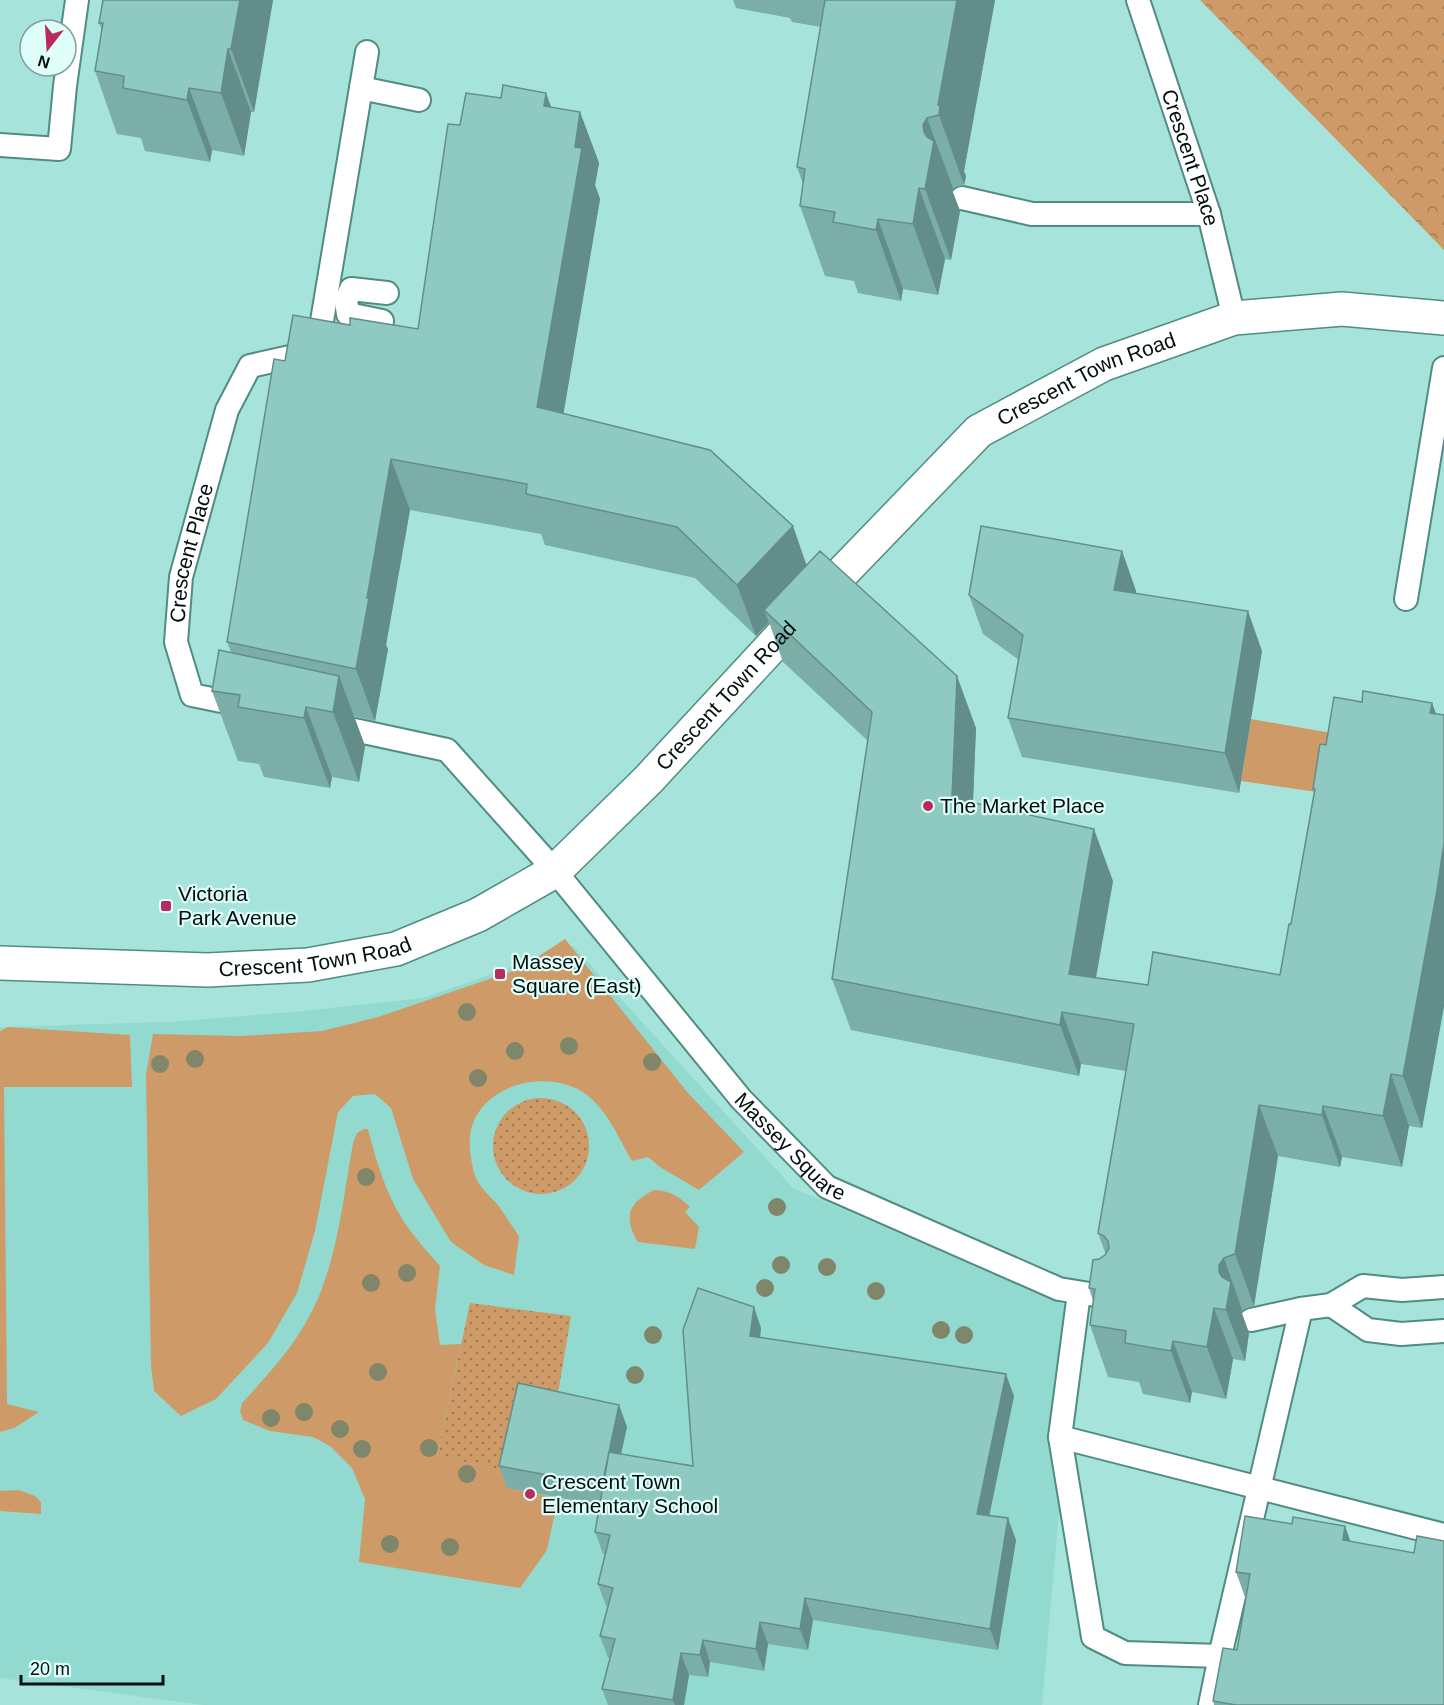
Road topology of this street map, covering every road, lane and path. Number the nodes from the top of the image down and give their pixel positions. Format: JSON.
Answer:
{"nodes":[{"id":1,"x":77,"y":0,"type":"edge"},
{"id":2,"x":1138,"y":0,"type":"edge"},
{"id":3,"x":367,"y":52,"type":"dead end"},
{"id":4,"x":361,"y":88,"type":"junction"},
{"id":5,"x":419,"y":99,"type":"dead end"},
{"id":6,"x":0,"y":145,"type":"edge"},
{"id":7,"x":962,"y":198,"type":"dead end"},
{"id":8,"x":1209,"y":214,"type":"junction"},
{"id":9,"x":387,"y":293,"type":"dead end"},
{"id":10,"x":336,"y":299,"type":"junction"},
{"id":11,"x":1234,"y":318,"type":"junction"},
{"id":12,"x":1444,"y":318,"type":"edge"},
{"id":13,"x":382,"y":321,"type":"edge"},
{"id":14,"x":1444,"y":368,"type":"edge"},
{"id":15,"x":1407,"y":599,"type":"dead end"},
{"id":16,"x":262,"y":710,"type":"edge"},
{"id":17,"x":308,"y":720,"type":"edge"},
{"id":18,"x":555,"y":871,"type":"junction"},
{"id":19,"x":0,"y":963,"type":"edge"},
{"id":20,"x":1444,"y":1287,"type":"edge"},
{"id":21,"x":1080,"y":1293,"type":"junction"},
{"id":22,"x":1114,"y":1298,"type":"edge"},
{"id":23,"x":1331,"y":1305,"type":"junction"},
{"id":24,"x":1301,"y":1309,"type":"junction"},
{"id":25,"x":1251,"y":1320,"type":"dead end"},
{"id":26,"x":1444,"y":1331,"type":"edge"},
{"id":27,"x":1060,"y":1437,"type":"junction"},
{"id":28,"x":1259,"y":1489,"type":"junction"},
{"id":29,"x":1444,"y":1535,"type":"edge"},
{"id":30,"x":1220,"y":1656,"type":"junction"},
{"id":31,"x":1210,"y":1705,"type":"edge"}],
"edges":[{"from":1,"to":6,"type":"lane"},
{"from":2,"to":8,"type":"lane","name":"Crescent Place"},
{"from":3,"to":4,"type":"lane","name":"Crescent Place"},
{"from":4,"to":5,"type":"lane"},
{"from":4,"to":10,"type":"lane","name":"Crescent Place"},
{"from":7,"to":8,"type":"lane"},
{"from":8,"to":11,"type":"lane","name":"Crescent Place"},
{"from":9,"to":10,"type":"lane"},
{"from":10,"to":13,"type":"lane"},
{"from":10,"to":16,"type":"lane","name":"Crescent Place"},
{"from":11,"to":12,"type":"street","name":"Crescent Town Road"},
{"from":11,"to":18,"type":"street","name":"Crescent Town Road"},
{"from":14,"to":15,"type":"lane"},
{"from":17,"to":18,"type":"lane"},
{"from":18,"to":19,"type":"street","name":"Crescent Town Road"},
{"from":18,"to":21,"type":"lane","name":"Massey Square"},
{"from":20,"to":23,"type":"lane"},
{"from":21,"to":22,"type":"lane","name":"Massey Square"},
{"from":21,"to":27,"type":"lane"},
{"from":23,"to":24,"type":"lane"},
{"from":23,"to":26,"type":"lane"},
{"from":24,"to":25,"type":"lane"},
{"from":24,"to":28,"type":"lane"},
{"from":27,"to":28,"type":"lane"},
{"from":27,"to":30,"type":"lane"},
{"from":28,"to":29,"type":"lane"},
{"from":28,"to":30,"type":"lane"},
{"from":30,"to":31,"type":"lane"}]}
